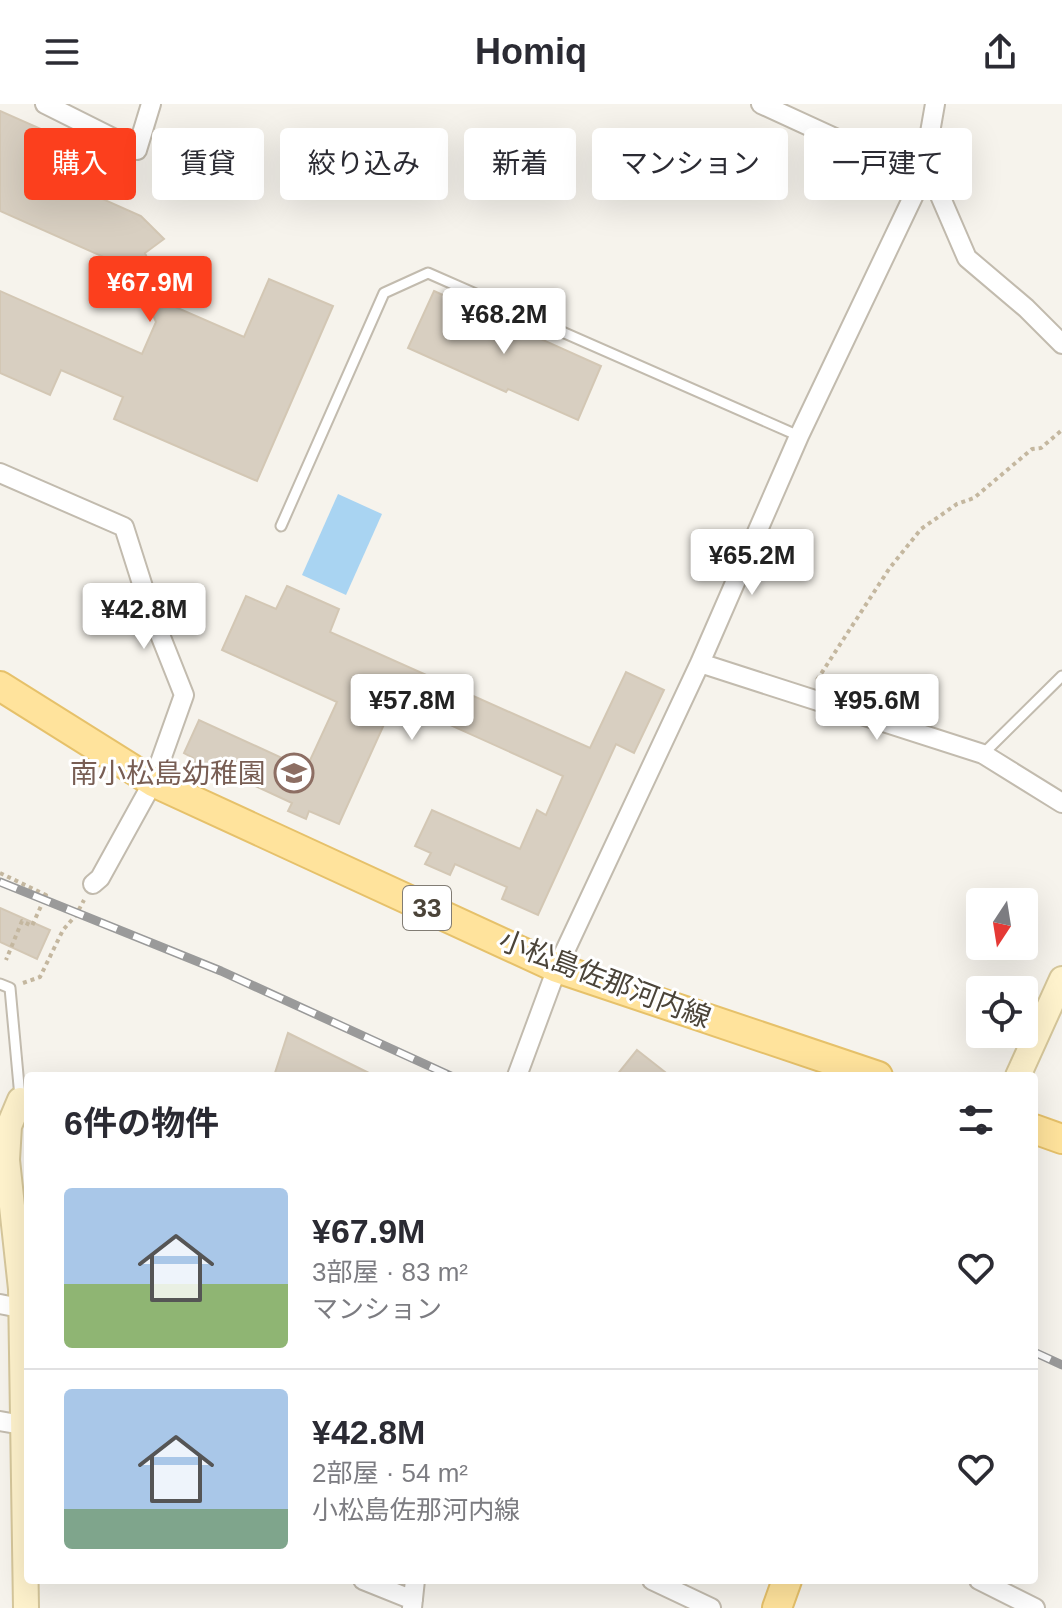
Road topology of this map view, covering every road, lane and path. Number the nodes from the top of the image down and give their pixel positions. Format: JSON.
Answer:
{"nodes":[{"id":1,"x":45,"y":104,"type":"edge"},
{"id":2,"x":151,"y":104,"type":"edge"},
{"id":3,"x":761,"y":104,"type":"edge"},
{"id":4,"x":935,"y":104,"type":"edge"},
{"id":5,"x":813,"y":128,"type":"edge"},
{"id":6,"x":931,"y":128,"type":"edge"},
{"id":7,"x":912,"y":200,"type":"edge"},
{"id":8,"x":942,"y":200,"type":"edge"},
{"id":9,"x":1062,"y":344,"type":"edge"},
{"id":10,"x":1062,"y":430,"type":"edge"},
{"id":11,"x":799,"y":436,"type":"junction"},
{"id":12,"x":0,"y":473,"type":"edge"},
{"id":13,"x":281,"y":526,"type":"dead end"},
{"id":14,"x":700,"y":663,"type":"junction"},
{"id":15,"x":1062,"y":676,"type":"edge"},
{"id":16,"x":0,"y":686,"type":"edge"},
{"id":17,"x":806,"y":697,"type":"junction"},
{"id":18,"x":983,"y":754,"type":"junction"},
{"id":19,"x":153,"y":782,"type":"junction"},
{"id":20,"x":1062,"y":803,"type":"edge"},
{"id":21,"x":0,"y":873,"type":"edge"},
{"id":22,"x":93,"y":884,"type":"joint"},
{"id":23,"x":6,"y":960,"type":"dead end"},
{"id":24,"x":557,"y":968,"type":"junction"},
{"id":25,"x":1062,"y":979,"type":"edge"},
{"id":26,"x":5,"y":986,"type":"edge"},
{"id":27,"x":518,"y":1072,"type":"edge"},
{"id":28,"x":866,"y":1072,"type":"edge"},
{"id":29,"x":1020,"y":1072,"type":"edge"},
{"id":30,"x":16,"y":1098,"type":"edge"},
{"id":31,"x":1038,"y":1130,"type":"edge"},
{"id":32,"x":1062,"y":1139,"type":"edge"},
{"id":33,"x":4,"y":1158,"type":"edge"},
{"id":34,"x":17,"y":1298,"type":"edge"},
{"id":35,"x":24,"y":1397,"type":"edge"},
{"id":36,"x":0,"y":1421,"type":"edge"},
{"id":37,"x":24,"y":1425,"type":"edge"},
{"id":38,"x":26,"y":1584,"type":"edge"},
{"id":39,"x":371,"y":1584,"type":"edge"},
{"id":40,"x":414,"y":1584,"type":"edge"},
{"id":41,"x":660,"y":1584,"type":"edge"},
{"id":42,"x":786,"y":1584,"type":"edge"},
{"id":43,"x":987,"y":1584,"type":"edge"},
{"id":44,"x":412,"y":1604,"type":"edge"},
{"id":45,"x":26,"y":1608,"type":"edge"},
{"id":46,"x":711,"y":1608,"type":"edge"},
{"id":47,"x":777,"y":1608,"type":"edge"},
{"id":48,"x":1035,"y":1608,"type":"edge"}],
"edges":[{"from":1,"to":2,"type":"street"},
{"from":3,"to":5,"type":"street"},
{"from":4,"to":6,"type":"street"},
{"from":7,"to":11,"type":"street"},
{"from":8,"to":9,"type":"street"},
{"from":10,"to":17,"type":"path"},
{"from":11,"to":13,"type":"lane"},
{"from":11,"to":14,"type":"street"},
{"from":12,"to":19,"type":"street"},
{"from":14,"to":17,"type":"street"},
{"from":14,"to":24,"type":"street"},
{"from":15,"to":18,"type":"lane"},
{"from":16,"to":19,"type":"main road","name":"小松島佐那河内線","number":"33"},
{"from":17,"to":18,"type":"street"},
{"from":18,"to":20,"type":"street"},
{"from":19,"to":22,"type":"street"},
{"from":19,"to":24,"type":"main road","name":"小松島佐那河内線","number":"33"},
{"from":21,"to":23,"type":"path"},
{"from":22,"to":26,"type":"path"},
{"from":24,"to":27,"type":"street"},
{"from":24,"to":28,"type":"main road","name":"小松島佐那河内線","number":"33"},
{"from":25,"to":29,"type":"street"},
{"from":26,"to":30,"type":"lane"},
{"from":30,"to":33,"type":"street"},
{"from":31,"to":32,"type":"main road"},
{"from":33,"to":34,"type":"street"},
{"from":34,"to":35,"type":"street"},
{"from":36,"to":37,"type":"street"},
{"from":38,"to":45,"type":"street"},
{"from":39,"to":44,"type":"street"},
{"from":40,"to":44,"type":"street"},
{"from":41,"to":46,"type":"street"},
{"from":42,"to":47,"type":"main road"},
{"from":43,"to":48,"type":"street"}]}
